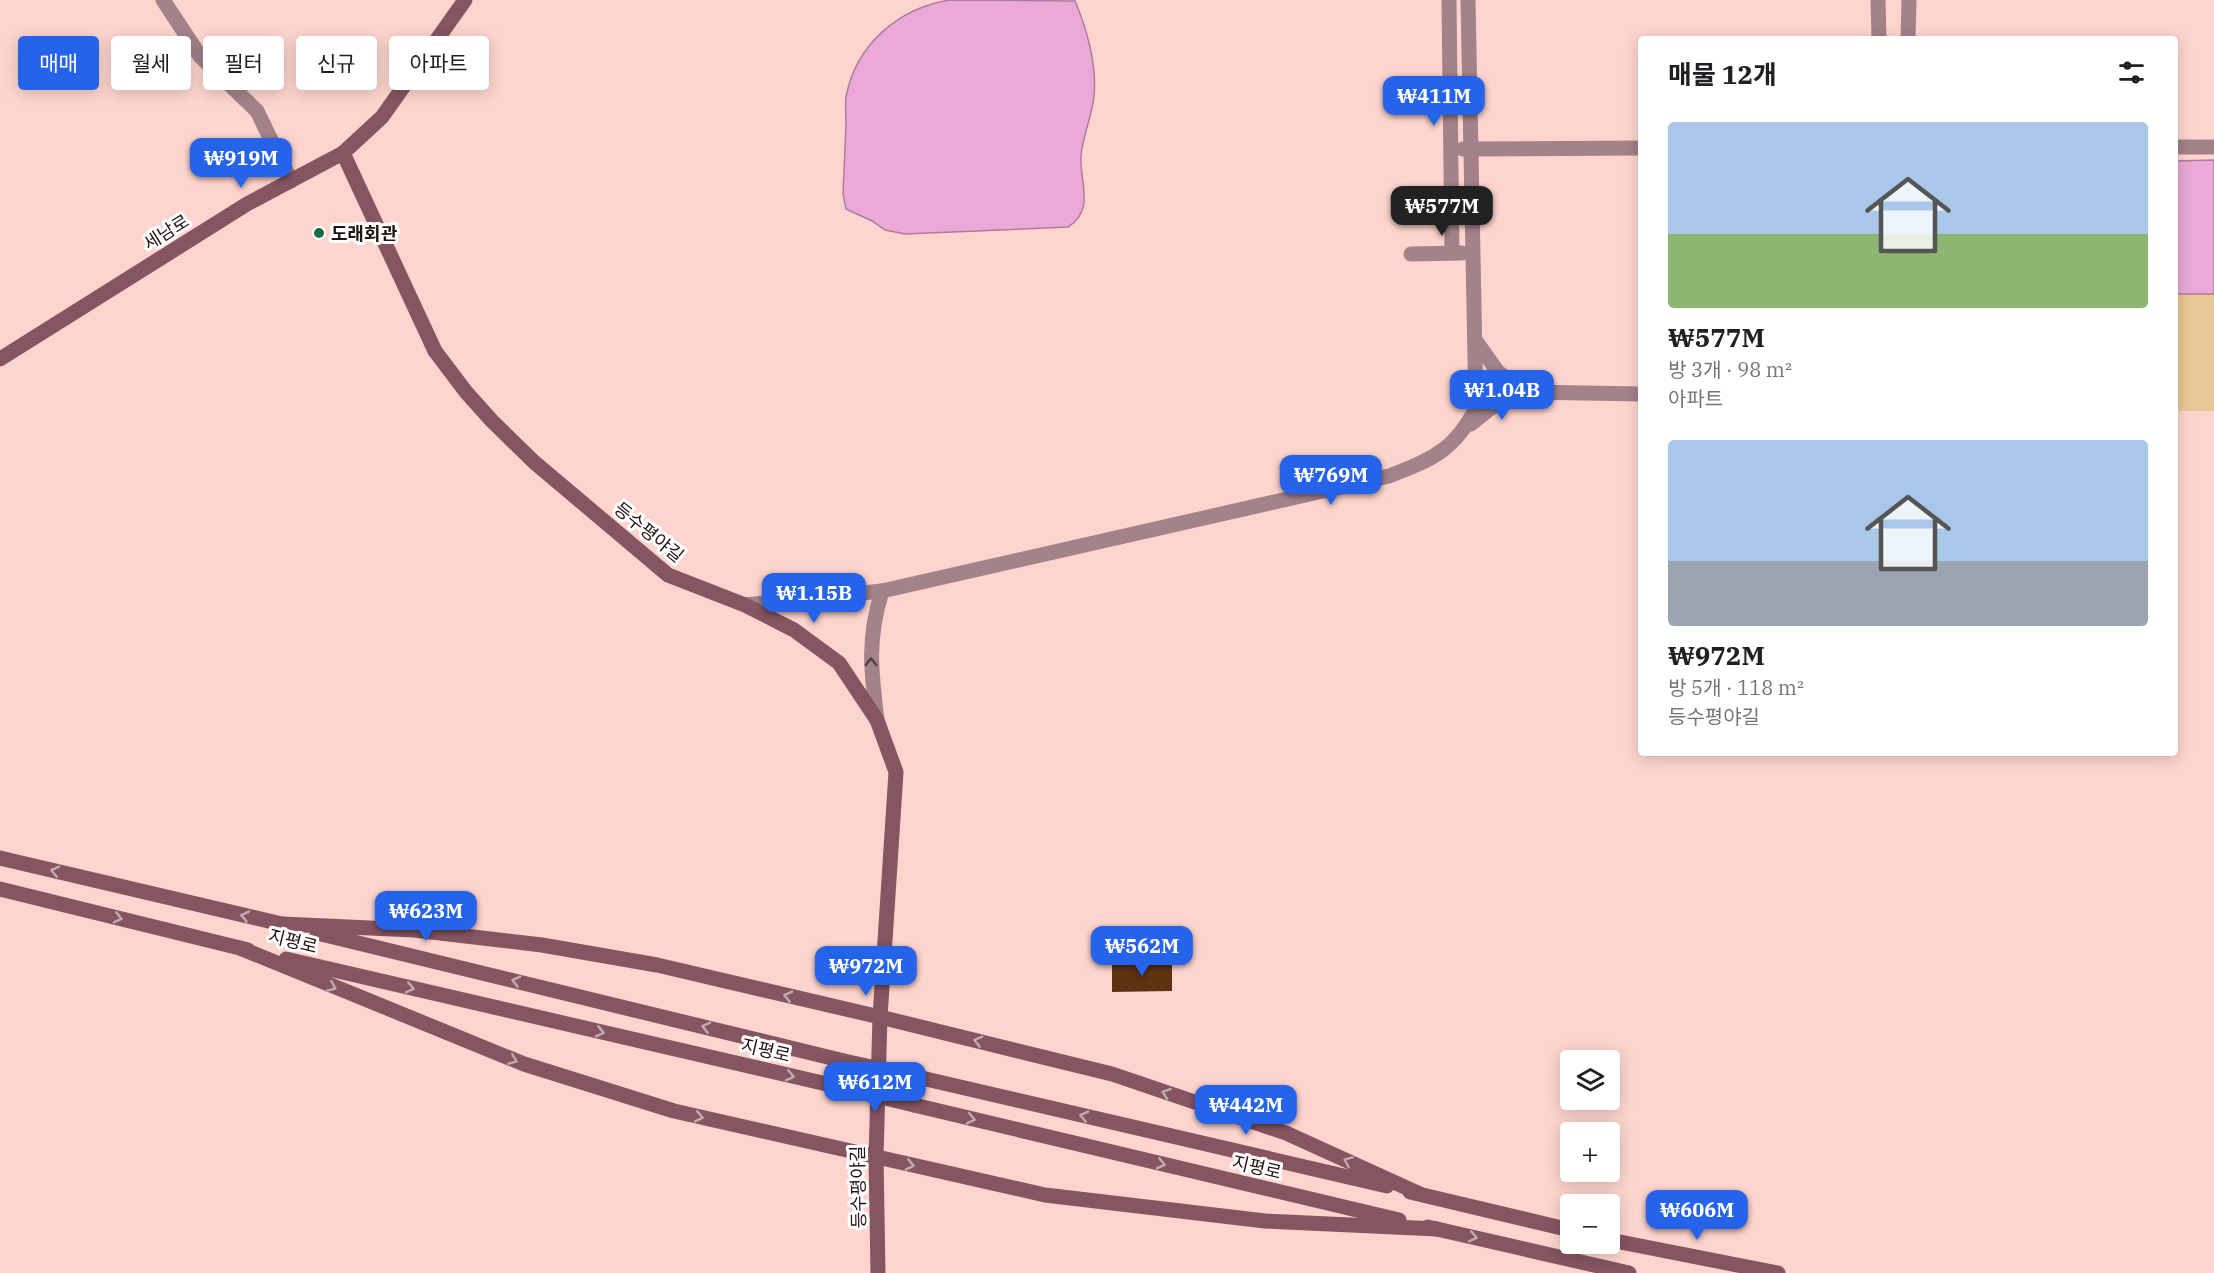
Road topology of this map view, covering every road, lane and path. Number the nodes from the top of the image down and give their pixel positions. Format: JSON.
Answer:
{"nodes":[{"id":1,"x":163,"y":0,"type":"edge"},
{"id":2,"x":465,"y":0,"type":"edge"},
{"id":3,"x":1449,"y":0,"type":"edge"},
{"id":4,"x":1468,"y":0,"type":"edge"},
{"id":5,"x":1878,"y":0,"type":"edge"},
{"id":6,"x":1909,"y":0,"type":"edge"},
{"id":7,"x":1879,"y":36,"type":"edge"},
{"id":8,"x":1908,"y":36,"type":"edge"},
{"id":9,"x":2178,"y":147,"type":"edge"},
{"id":10,"x":2214,"y":147,"type":"edge"},
{"id":11,"x":1472,"y":148,"type":"junction"},
{"id":12,"x":1638,"y":148,"type":"edge"},
{"id":13,"x":1451,"y":150,"type":"junction"},
{"id":14,"x":344,"y":153,"type":"junction"},
{"id":15,"x":291,"y":181,"type":"junction"},
{"id":16,"x":1452,"y":253,"type":"junction"},
{"id":17,"x":1474,"y":253,"type":"junction"},
{"id":18,"x":1410,"y":254,"type":"dead end"},
{"id":19,"x":1476,"y":341,"type":"junction"},
{"id":20,"x":0,"y":359,"type":"edge"},
{"id":21,"x":1526,"y":392,"type":"junction"},
{"id":22,"x":1638,"y":394,"type":"edge"},
{"id":23,"x":1465,"y":430,"type":"junction"},
{"id":24,"x":882,"y":591,"type":"junction"},
{"id":25,"x":745,"y":605,"type":"junction"},
{"id":26,"x":877,"y":720,"type":"junction"},
{"id":27,"x":0,"y":858,"type":"edge"},
{"id":28,"x":0,"y":890,"type":"edge"},
{"id":29,"x":282,"y":924,"type":"junction"},
{"id":30,"x":240,"y":948,"type":"junction"},
{"id":31,"x":880,"y":1017,"type":"junction"},
{"id":32,"x":876,"y":1157,"type":"junction"},
{"id":33,"x":1420,"y":1194,"type":"junction"},
{"id":34,"x":1560,"y":1228,"type":"edge"},
{"id":35,"x":1437,"y":1229,"type":"junction"},
{"id":36,"x":1620,"y":1242,"type":"edge"},
{"id":37,"x":878,"y":1273,"type":"edge"},
{"id":38,"x":1629,"y":1273,"type":"edge"},
{"id":39,"x":1778,"y":1273,"type":"edge"}],
"edges":[{"from":1,"to":15,"type":"street"},
{"from":2,"to":14,"type":"main road","name":"세남로"},
{"from":3,"to":13,"type":"street"},
{"from":4,"to":11,"type":"street"},
{"from":5,"to":7,"type":"street"},
{"from":6,"to":8,"type":"street"},
{"from":9,"to":10,"type":"street"},
{"from":11,"to":12,"type":"street"},
{"from":11,"to":13,"type":"street"},
{"from":11,"to":17,"type":"street"},
{"from":13,"to":16,"type":"street"},
{"from":14,"to":15,"type":"main road","name":"세남로"},
{"from":14,"to":25,"type":"main road","name":"등수평야길"},
{"from":15,"to":20,"type":"main road","name":"세남로"},
{"from":16,"to":17,"type":"street"},
{"from":16,"to":18,"type":"street"},
{"from":17,"to":19,"type":"street"},
{"from":19,"to":21,"type":"street"},
{"from":19,"to":23,"type":"street"},
{"from":21,"to":22,"type":"street"},
{"from":21,"to":23,"type":"street"},
{"from":23,"to":24,"type":"street"},
{"from":24,"to":25,"type":"street"},
{"from":26,"to":24,"type":"street","one_way":true},
{"from":25,"to":26,"type":"main road","name":"등수평야길"},
{"from":26,"to":31,"type":"main road","name":"등수평야길"},
{"from":29,"to":27,"type":"main road","name":"지평로","one_way":true},
{"from":28,"to":30,"type":"main road","name":"지평로","one_way":true},
{"from":31,"to":29,"type":"main road","one_way":true},
{"from":33,"to":29,"type":"main road","name":"지평로","one_way":true,"bridge":true},
{"from":30,"to":32,"type":"main road","one_way":true},
{"from":30,"to":35,"type":"main road","name":"지평로","one_way":true,"bridge":true},
{"from":31,"to":32,"type":"main road","name":"등수평야길"},
{"from":33,"to":31,"type":"main road","one_way":true},
{"from":32,"to":35,"type":"main road","one_way":true},
{"from":32,"to":37,"type":"main road","name":"등수평야길"},
{"from":33,"to":34,"type":"main road","name":"지평로"},
{"from":35,"to":38,"type":"main road","name":"지평로","one_way":true},
{"from":36,"to":39,"type":"main road"}]}
